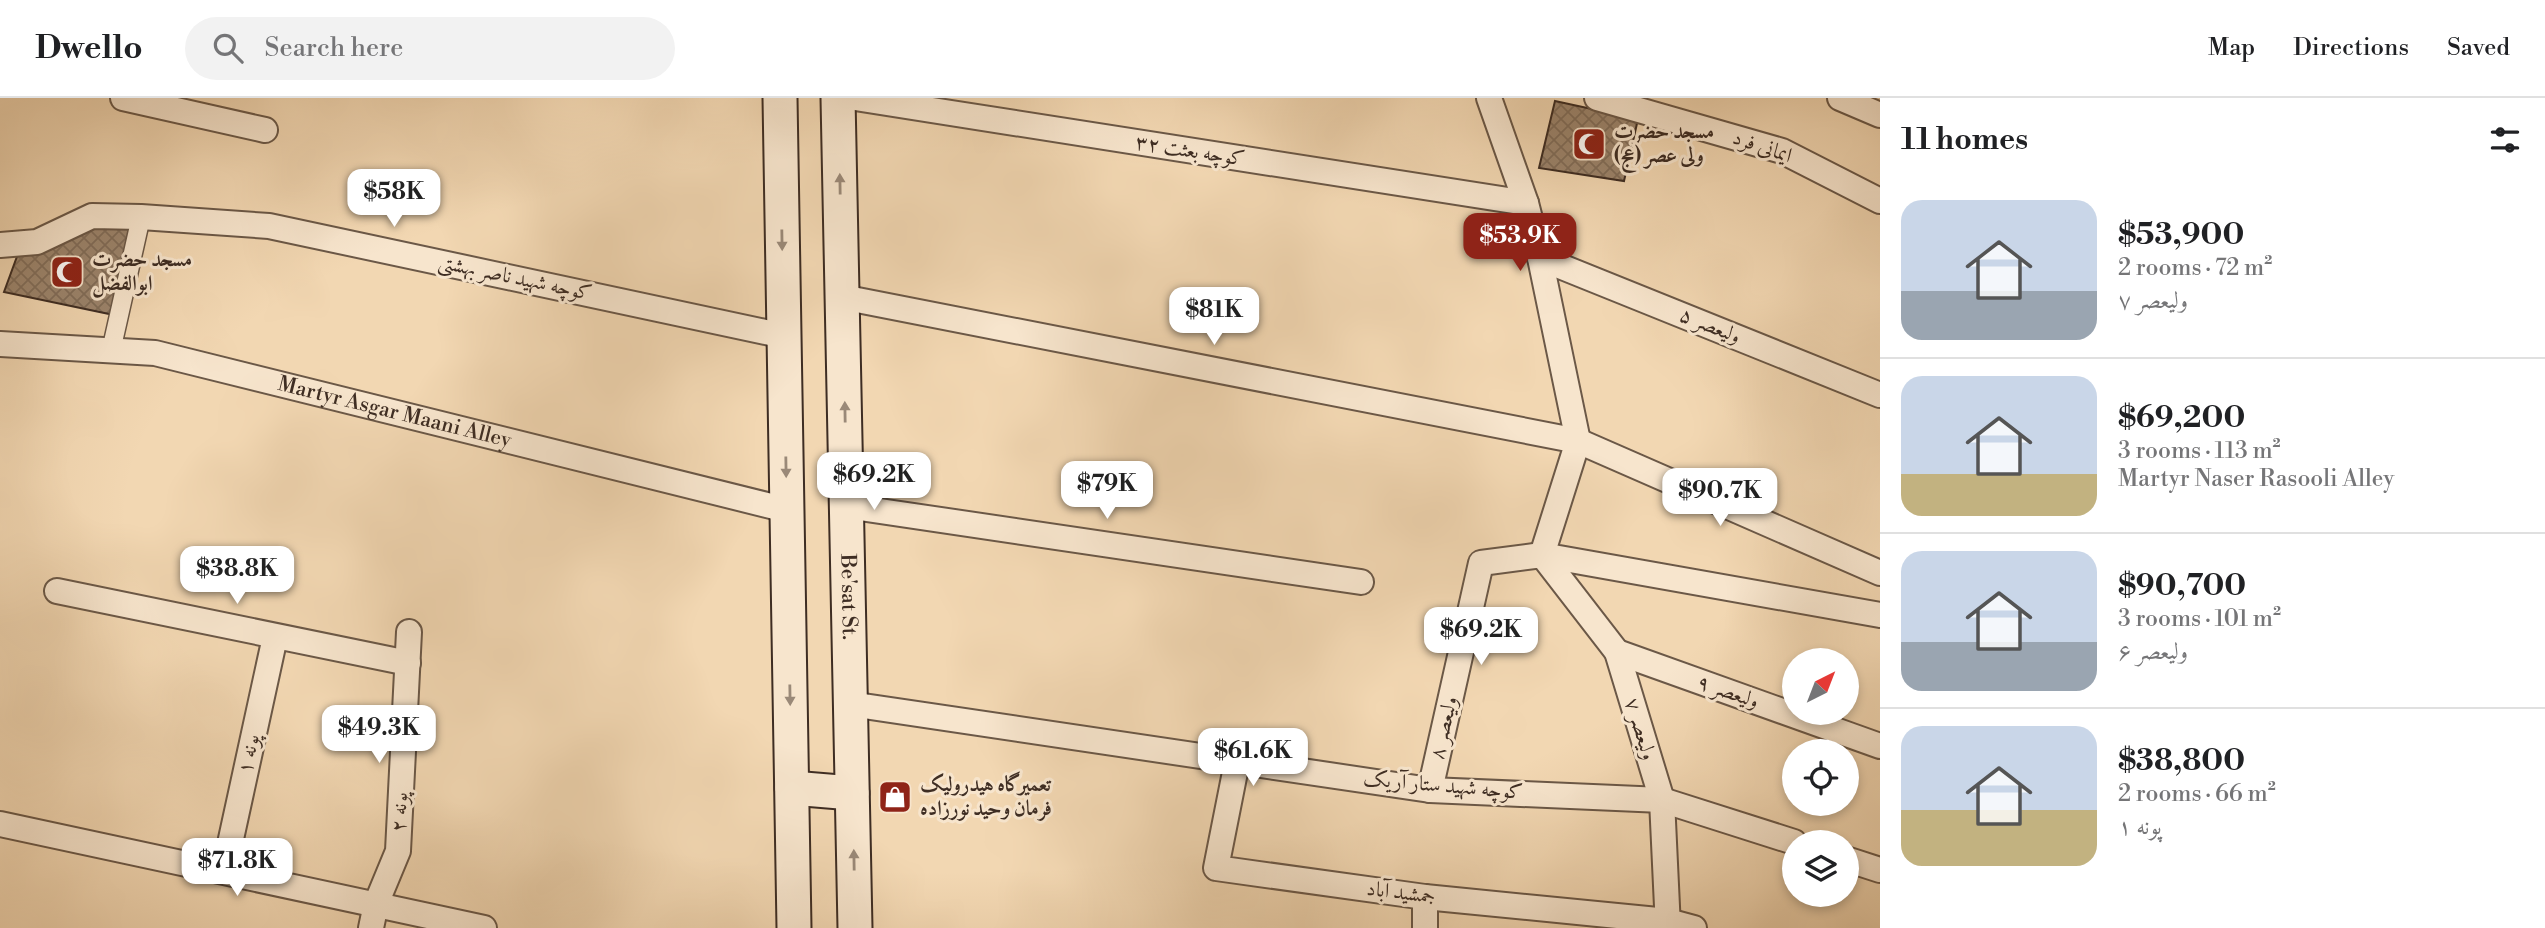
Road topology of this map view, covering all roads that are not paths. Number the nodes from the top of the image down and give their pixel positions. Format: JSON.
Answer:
{"nodes":[{"id":1,"x":123,"y":98,"type":"edge"},
{"id":2,"x":780,"y":98,"type":"edge"},
{"id":3,"x":838,"y":98,"type":"edge"},
{"id":4,"x":855,"y":98,"type":"edge"},
{"id":5,"x":1489,"y":98,"type":"edge"},
{"id":6,"x":1598,"y":98,"type":"edge"},
{"id":7,"x":1840,"y":98,"type":"edge"},
{"id":8,"x":1880,"y":115,"type":"edge"},
{"id":9,"x":265,"y":131,"type":"dead end"},
{"id":10,"x":1880,"y":201,"type":"edge"},
{"id":11,"x":1526,"y":203,"type":"junction"},
{"id":12,"x":141,"y":217,"type":"junction"},
{"id":13,"x":0,"y":245,"type":"edge"},
{"id":14,"x":1540,"y":258,"type":"junction"},
{"id":15,"x":842,"y":297,"type":"junction"},
{"id":16,"x":784,"y":335,"type":"junction"},
{"id":17,"x":0,"y":344,"type":"edge"},
{"id":18,"x":111,"y":351,"type":"junction"},
{"id":19,"x":1880,"y":395,"type":"edge"},
{"id":20,"x":1578,"y":441,"type":"junction"},
{"id":21,"x":846,"y":506,"type":"junction"},
{"id":22,"x":786,"y":510,"type":"junction"},
{"id":23,"x":1542,"y":555,"type":"junction"},
{"id":24,"x":1880,"y":573,"type":"edge"},
{"id":25,"x":1361,"y":582,"type":"dead end"},
{"id":26,"x":57,"y":592,"type":"dead end"},
{"id":27,"x":1880,"y":615,"type":"edge"},
{"id":28,"x":409,"y":632,"type":"dead end"},
{"id":29,"x":275,"y":637,"type":"junction"},
{"id":30,"x":1617,"y":652,"type":"junction"},
{"id":31,"x":408,"y":663,"type":"junction"},
{"id":32,"x":850,"y":704,"type":"junction"},
{"id":33,"x":1880,"y":746,"type":"edge"},
{"id":34,"x":1237,"y":762,"type":"junction"},
{"id":35,"x":792,"y":788,"type":"junction"},
{"id":36,"x":1430,"y":790,"type":"junction"},
{"id":37,"x":852,"y":793,"type":"junction"},
{"id":38,"x":1662,"y":800,"type":"junction"},
{"id":39,"x":0,"y":824,"type":"edge"},
{"id":40,"x":1782,"y":838,"type":"edge"},
{"id":41,"x":1859,"y":863,"type":"edge"},
{"id":42,"x":1880,"y":870,"type":"edge"},
{"id":43,"x":223,"y":871,"type":"junction"},
{"id":44,"x":1425,"y":897,"type":"junction"},
{"id":45,"x":376,"y":904,"type":"junction"},
{"id":46,"x":1668,"y":924,"type":"edge"},
{"id":47,"x":371,"y":928,"type":"edge"},
{"id":48,"x":484,"y":928,"type":"edge"},
{"id":49,"x":794,"y":928,"type":"edge"},
{"id":50,"x":855,"y":928,"type":"edge"},
{"id":51,"x":1425,"y":928,"type":"edge"},
{"id":52,"x":1694,"y":928,"type":"edge"}],
"edges":[{"from":1,"to":9,"type":"street"},
{"from":2,"to":16,"type":"main road","one_way":true},
{"from":15,"to":3,"type":"main road","name":"Be'sat St.","one_way":true},
{"from":4,"to":11,"type":"street","name":"کوچه بعثت ۳۲"},
{"from":5,"to":11,"type":"street"},
{"from":6,"to":10,"type":"street","name":"ایمانی فرد"},
{"from":7,"to":8,"type":"street"},
{"from":11,"to":14,"type":"street"},
{"from":12,"to":13,"type":"street","name":"کوچه شهید ناصر بهشتی"},
{"from":12,"to":16,"type":"street","name":"کوچه شهید ناصر بهشتی"},
{"from":12,"to":18,"type":"street"},
{"from":14,"to":19,"type":"street","name":"ولیعصر ۵"},
{"from":14,"to":20,"type":"street"},
{"from":15,"to":20,"type":"street"},
{"from":21,"to":15,"type":"main road","name":"Be'sat St.","one_way":true},
{"from":16,"to":22,"type":"main road","one_way":true},
{"from":17,"to":18,"type":"street","name":"Martyr Asgar Maani Alley"},
{"from":18,"to":22,"type":"street","name":"Martyr Asgar Maani Alley"},
{"from":20,"to":23,"type":"street"},
{"from":20,"to":24,"type":"street"},
{"from":21,"to":25,"type":"street"},
{"from":21,"to":32,"type":"main road","name":"Be'sat St."},
{"from":22,"to":35,"type":"main road","one_way":true},
{"from":23,"to":27,"type":"street"},
{"from":23,"to":30,"type":"street","name":"ولیعصر ۷"},
{"from":23,"to":36,"type":"street","name":"ولیعصر ۸"},
{"from":26,"to":29,"type":"street"},
{"from":28,"to":31,"type":"street","name":"پونه ۲"},
{"from":29,"to":31,"type":"street"},
{"from":29,"to":43,"type":"street","name":"پونه ۱"},
{"from":30,"to":33,"type":"street","name":"ولیعصر ۹"},
{"from":30,"to":38,"type":"street","name":"ولیعصر ۷"},
{"from":31,"to":45,"type":"street","name":"پونه ۲"},
{"from":32,"to":34,"type":"street","name":"کوچه شهید ستار آریک"},
{"from":32,"to":37,"type":"main road","name":"Be'sat St."},
{"from":34,"to":36,"type":"street","name":"کوچه شهید ستار آریک"},
{"from":34,"to":44,"type":"street","name":"جمشید آباد"},
{"from":35,"to":37,"type":"main road"},
{"from":35,"to":49,"type":"main road"},
{"from":36,"to":38,"type":"street","name":"کوچه شهید ستار آریک"},
{"from":50,"to":37,"type":"main road","name":"Be'sat St.","one_way":true},
{"from":38,"to":40,"type":"street"},
{"from":38,"to":46,"type":"street","name":"ولیعصر ۷"},
{"from":39,"to":43,"type":"street"},
{"from":41,"to":42,"type":"street"},
{"from":43,"to":45,"type":"street"},
{"from":44,"to":46,"type":"street","name":"جمشید آباد"},
{"from":44,"to":51,"type":"street"},
{"from":45,"to":47,"type":"street"},
{"from":45,"to":48,"type":"street"},
{"from":46,"to":52,"type":"street","name":"جمشید آباد"}]}
